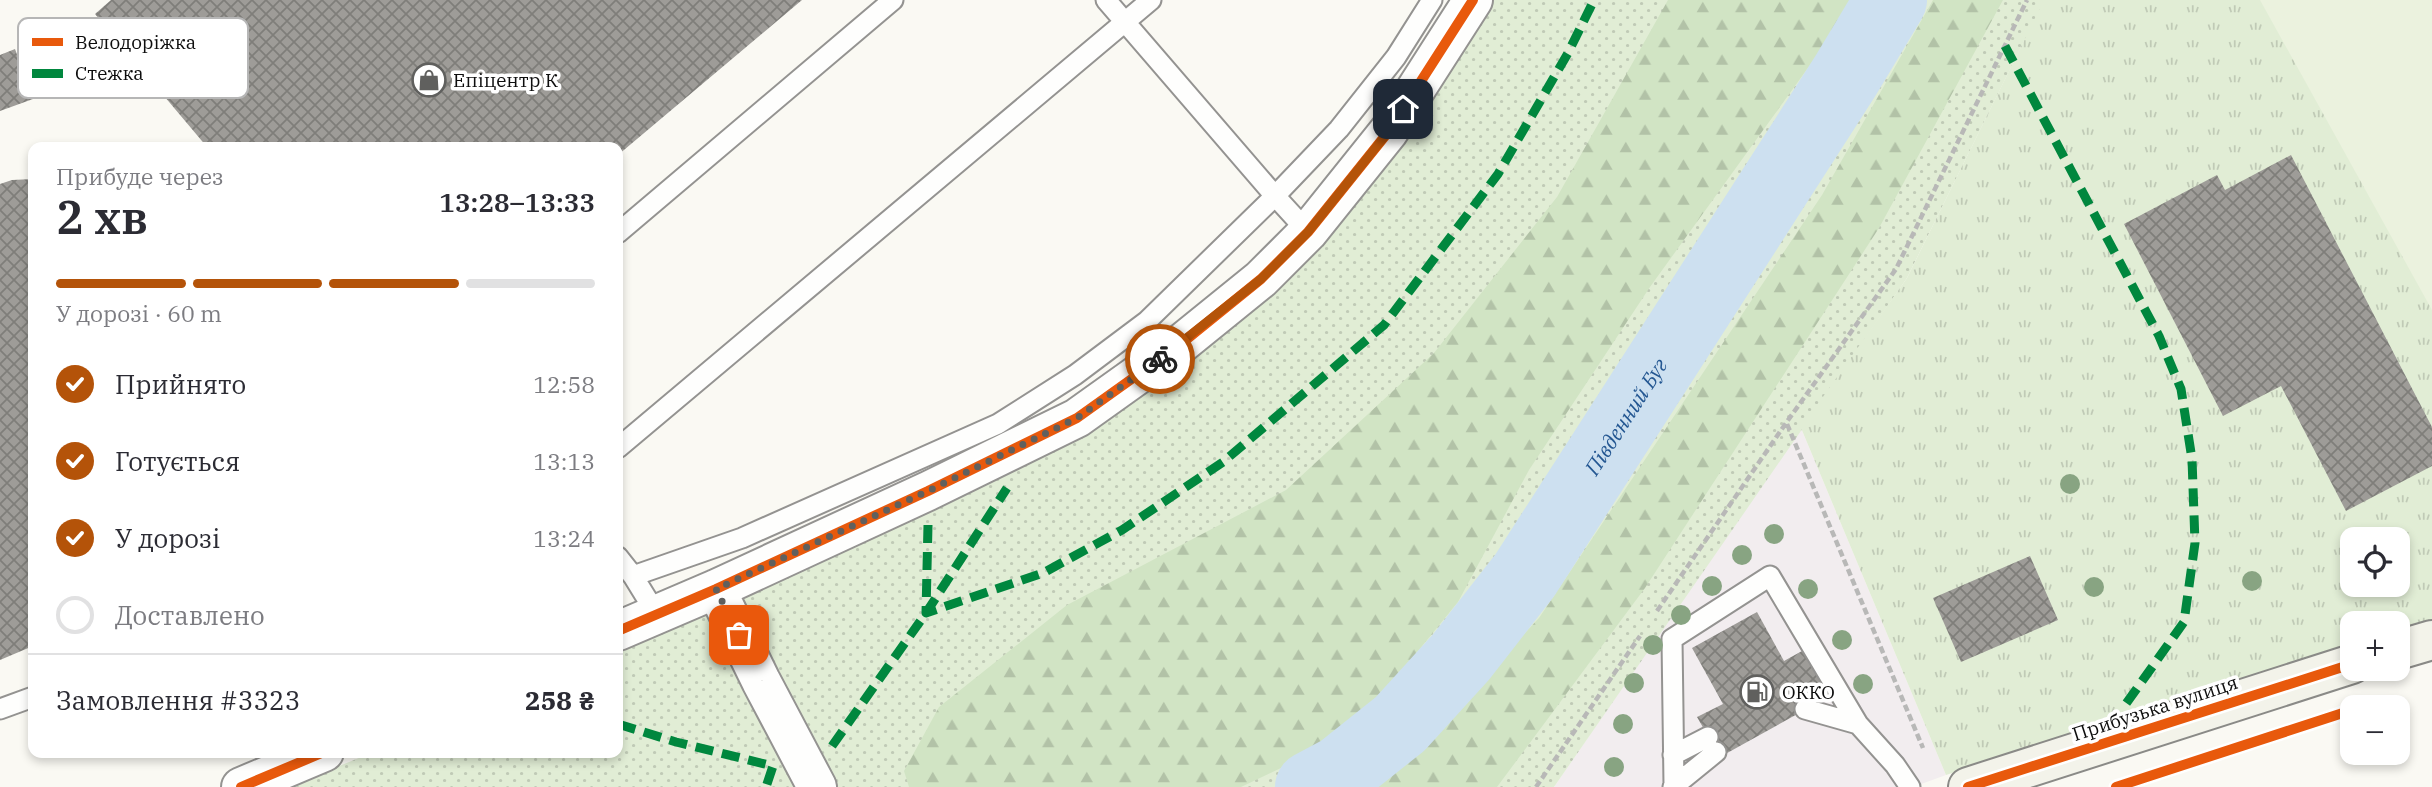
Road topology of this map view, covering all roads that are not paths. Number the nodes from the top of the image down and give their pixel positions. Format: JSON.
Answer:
{"nodes":[{"id":1,"x":893,"y":0,"type":"edge"},
{"id":2,"x":1106,"y":0,"type":"edge"},
{"id":3,"x":1151,"y":0,"type":"edge"},
{"id":4,"x":1432,"y":0,"type":"edge"},
{"id":5,"x":1473,"y":0,"type":"edge"},
{"id":6,"x":1124,"y":22,"type":"junction"},
{"id":7,"x":1275,"y":196,"type":"junction"},
{"id":8,"x":623,"y":229,"type":"edge"},
{"id":9,"x":1308,"y":232,"type":"junction"},
{"id":10,"x":623,"y":444,"type":"edge"},
{"id":11,"x":623,"y":563,"type":"edge"},
{"id":12,"x":633,"y":576,"type":"junction"},
{"id":13,"x":716,"y":589,"type":"junction"},
{"id":14,"x":657,"y":615,"type":"junction"},
{"id":15,"x":623,"y":629,"type":"edge"},
{"id":16,"x":2432,"y":640,"type":"edge"},
{"id":17,"x":2410,"y":646,"type":"edge"},
{"id":18,"x":2340,"y":668,"type":"edge"},
{"id":19,"x":28,"y":699,"type":"edge"},
{"id":20,"x":0,"y":709,"type":"edge"},
{"id":21,"x":1805,"y":709,"type":"dead end"},
{"id":22,"x":1858,"y":724,"type":"junction"},
{"id":23,"x":1673,"y":755,"type":"junction"},
{"id":24,"x":310,"y":758,"type":"edge"},
{"id":25,"x":1988,"y":784,"type":"edge"},
{"id":26,"x":1673,"y":786,"type":"edge"},
{"id":27,"x":241,"y":787,"type":"edge"},
{"id":28,"x":817,"y":787,"type":"edge"},
{"id":29,"x":1910,"y":787,"type":"edge"}],
"edges":[{"from":1,"to":8,"type":"lane"},
{"from":2,"to":6,"type":"lane"},
{"from":3,"to":6,"type":"lane"},
{"from":4,"to":7,"type":"lane"},
{"from":5,"to":9,"type":"street"},
{"from":6,"to":7,"type":"lane"},
{"from":6,"to":10,"type":"lane"},
{"from":7,"to":9,"type":"lane"},
{"from":7,"to":12,"type":"lane"},
{"from":9,"to":13,"type":"street"},
{"from":11,"to":12,"type":"lane"},
{"from":12,"to":14,"type":"lane"},
{"from":13,"to":14,"type":"street"},
{"from":13,"to":28,"type":"street"},
{"from":14,"to":15,"type":"street"},
{"from":16,"to":17,"type":"street"},
{"from":18,"to":25,"type":"street","name":"Прибузька вулиця"},
{"from":19,"to":20,"type":"lane"},
{"from":21,"to":22,"type":"lane"},
{"from":22,"to":23,"type":"lane"},
{"from":22,"to":29,"type":"lane"},
{"from":23,"to":26,"type":"lane"},
{"from":23,"to":26,"type":"lane"},
{"from":24,"to":27,"type":"street"}]}
